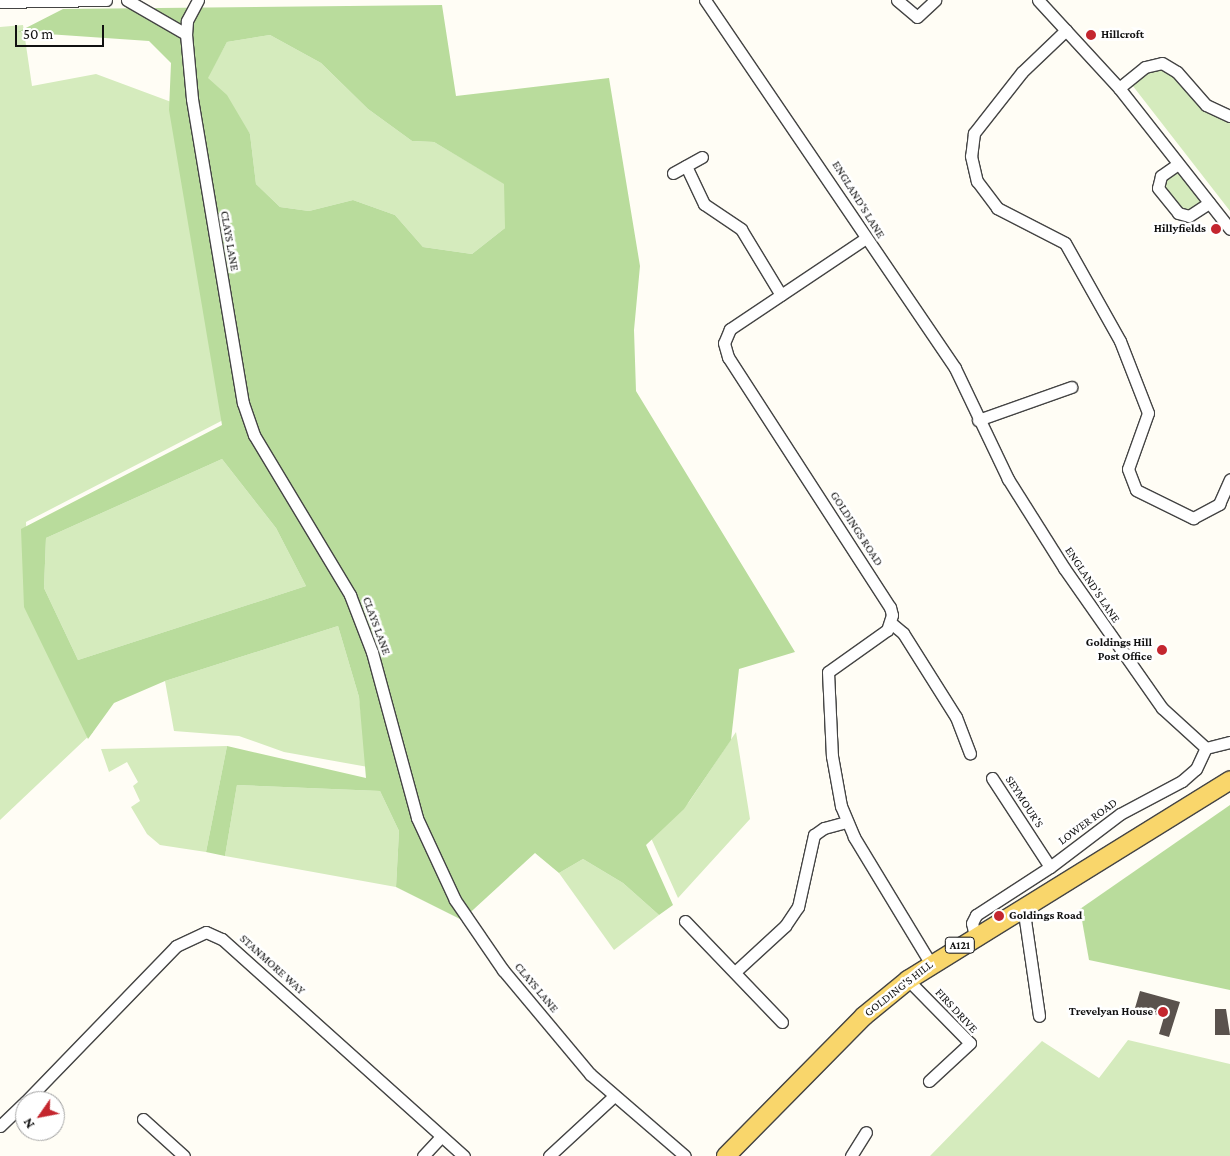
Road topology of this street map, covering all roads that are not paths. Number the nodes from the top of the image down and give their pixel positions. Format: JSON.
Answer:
{"nodes":[{"id":1,"x":106,"y":0,"type":"edge"},
{"id":2,"x":127,"y":0,"type":"edge"},
{"id":3,"x":198,"y":0,"type":"edge"},
{"id":4,"x":705,"y":0,"type":"edge"},
{"id":5,"x":897,"y":0,"type":"edge"},
{"id":6,"x":935,"y":0,"type":"edge"},
{"id":7,"x":1038,"y":0,"type":"edge"},
{"id":8,"x":0,"y":2,"type":"edge"},
{"id":9,"x":1066,"y":30,"type":"junction"},
{"id":10,"x":186,"y":34,"type":"junction"},
{"id":11,"x":1119,"y":88,"type":"junction"},
{"id":12,"x":1230,"y":116,"type":"edge"},
{"id":13,"x":702,"y":157,"type":"dead end"},
{"id":14,"x":1178,"y":164,"type":"junction"},
{"id":15,"x":686,"y":166,"type":"junction"},
{"id":16,"x":673,"y":173,"type":"dead end"},
{"id":17,"x":1209,"y":203,"type":"junction"},
{"id":18,"x":1230,"y":229,"type":"edge"},
{"id":19,"x":866,"y":238,"type":"junction"},
{"id":20,"x":781,"y":295,"type":"junction"},
{"id":21,"x":1072,"y":387,"type":"dead end"},
{"id":22,"x":978,"y":420,"type":"junction"},
{"id":23,"x":1230,"y":479,"type":"edge"},
{"id":24,"x":891,"y":623,"type":"junction"},
{"id":25,"x":1230,"y":742,"type":"edge"},
{"id":26,"x":1206,"y":748,"type":"junction"},
{"id":27,"x":970,"y":753,"type":"dead end"},
{"id":28,"x":992,"y":778,"type":"dead end"},
{"id":29,"x":1230,"y":780,"type":"edge"},
{"id":30,"x":847,"y":822,"type":"junction"},
{"id":31,"x":1050,"y":867,"type":"junction"},
{"id":32,"x":1023,"y":906,"type":"junction"},
{"id":33,"x":685,"y":921,"type":"dead end"},
{"id":34,"x":975,"y":936,"type":"junction"},
{"id":35,"x":931,"y":964,"type":"junction"},
{"id":36,"x":736,"y":971,"type":"junction"},
{"id":37,"x":908,"y":980,"type":"junction"},
{"id":38,"x":1038,"y":1016,"type":"dead end"},
{"id":39,"x":782,"y":1022,"type":"dead end"},
{"id":40,"x":930,"y":1081,"type":"dead end"},
{"id":41,"x":36,"y":1091,"type":"edge"},
{"id":42,"x":614,"y":1097,"type":"junction"},
{"id":43,"x":15,"y":1111,"type":"edge"},
{"id":44,"x":143,"y":1119,"type":"dead end"},
{"id":45,"x":0,"y":1126,"type":"edge"},
{"id":46,"x":866,"y":1132,"type":"dead end"},
{"id":47,"x":441,"y":1137,"type":"junction"},
{"id":48,"x":184,"y":1156,"type":"edge"},
{"id":49,"x":423,"y":1156,"type":"edge"},
{"id":50,"x":464,"y":1156,"type":"edge"},
{"id":51,"x":549,"y":1156,"type":"edge"},
{"id":52,"x":686,"y":1156,"type":"edge"},
{"id":53,"x":726,"y":1156,"type":"edge"},
{"id":54,"x":851,"y":1156,"type":"edge"}],
"edges":[{"from":1,"to":8,"type":"street"},
{"from":2,"to":10,"type":"street"},
{"from":3,"to":10,"type":"street","name":"CLAYS LANE"},
{"from":4,"to":19,"type":"street","name":"ENGLAND'S LANE"},
{"from":5,"to":6,"type":"street"},
{"from":7,"to":9,"type":"street"},
{"from":9,"to":11,"type":"street"},
{"from":9,"to":23,"type":"street"},
{"from":10,"to":42,"type":"street","name":"CLAYS LANE"},
{"from":11,"to":12,"type":"street"},
{"from":11,"to":14,"type":"street"},
{"from":13,"to":15,"type":"street"},
{"from":14,"to":17,"type":"street"},
{"from":14,"to":17,"type":"street"},
{"from":15,"to":16,"type":"street"},
{"from":15,"to":20,"type":"street"},
{"from":17,"to":18,"type":"street"},
{"from":19,"to":20,"type":"street","name":"GOLDINGS ROAD"},
{"from":19,"to":22,"type":"street","name":"ENGLAND'S LANE"},
{"from":20,"to":24,"type":"street","name":"GOLDINGS ROAD"},
{"from":21,"to":22,"type":"street"},
{"from":22,"to":26,"type":"street","name":"ENGLAND'S LANE"},
{"from":24,"to":27,"type":"street"},
{"from":24,"to":30,"type":"street"},
{"from":25,"to":26,"type":"street"},
{"from":26,"to":31,"type":"street","name":"LOWER ROAD"},
{"from":28,"to":31,"type":"street","name":"SEYMOUR'S"},
{"from":29,"to":32,"type":"main road","name":"GOLDING'S HILL","number":"A121"},
{"from":30,"to":35,"type":"street"},
{"from":30,"to":36,"type":"street"},
{"from":31,"to":34,"type":"street","name":"LOWER ROAD"},
{"from":32,"to":34,"type":"main road","name":"GOLDING'S HILL","number":"A121"},
{"from":32,"to":38,"type":"street"},
{"from":33,"to":36,"type":"street"},
{"from":34,"to":35,"type":"main road","name":"GOLDING'S HILL","number":"A121"},
{"from":35,"to":37,"type":"main road","name":"GOLDING'S HILL","number":"A121"},
{"from":36,"to":39,"type":"street"},
{"from":37,"to":40,"type":"street","name":"FIRS DRIVE"},
{"from":37,"to":53,"type":"main road","name":"GOLDING'S HILL","number":"A121"},
{"from":41,"to":47,"type":"street","name":"STANMORE WAY"},
{"from":42,"to":51,"type":"street"},
{"from":42,"to":52,"type":"street","name":"CLAYS LANE"},
{"from":43,"to":45,"type":"street","name":"STANMORE WAY"},
{"from":44,"to":48,"type":"street"},
{"from":46,"to":54,"type":"street"},
{"from":47,"to":49,"type":"street"},
{"from":47,"to":50,"type":"street","name":"STANMORE WAY"}]}
